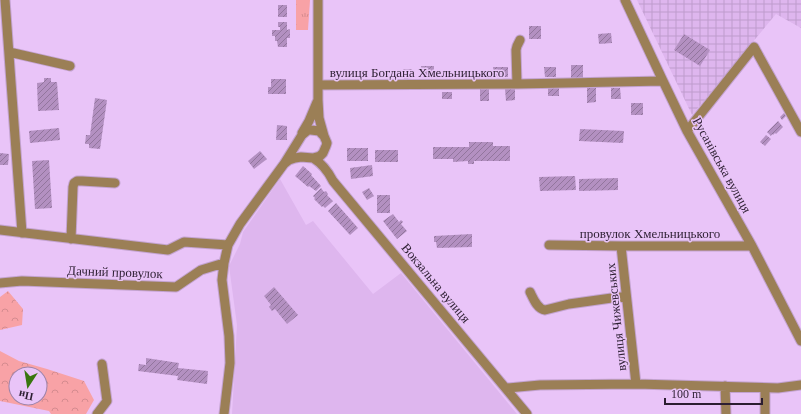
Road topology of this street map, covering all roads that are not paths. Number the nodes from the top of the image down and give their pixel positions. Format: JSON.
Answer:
{"nodes":[{"id":1,"x":5,"y":0,"type":"edge"},
{"id":2,"x":318,"y":0,"type":"edge"},
{"id":3,"x":625,"y":0,"type":"edge"},
{"id":4,"x":520,"y":40,"type":"dead end"},
{"id":5,"x":9,"y":52,"type":"junction"},
{"id":6,"x":70,"y":66,"type":"dead end"},
{"id":7,"x":663,"y":81,"type":"junction"},
{"id":8,"x":516,"y":84,"type":"junction"},
{"id":9,"x":318,"y":85,"type":"junction"},
{"id":10,"x":318,"y":100,"type":"junction"},
{"id":11,"x":687,"y":131,"type":"junction"},
{"id":12,"x":801,"y":132,"type":"edge"},
{"id":13,"x":324,"y":136,"type":"junction"},
{"id":14,"x":300,"y":138,"type":"junction"},
{"id":15,"x":325,"y":150,"type":"junction"},
{"id":16,"x":312,"y":158,"type":"junction"},
{"id":17,"x":284,"y":164,"type":"junction"},
{"id":18,"x":326,"y":168,"type":"junction"},
{"id":19,"x":115,"y":184,"type":"dead end"},
{"id":20,"x":0,"y":230,"type":"edge"},
{"id":21,"x":22,"y":233,"type":"junction"},
{"id":22,"x":71,"y":239,"type":"junction"},
{"id":23,"x":228,"y":245,"type":"junction"},
{"id":24,"x":549,"y":245,"type":"dead end"},
{"id":25,"x":621,"y":246,"type":"junction"},
{"id":26,"x":752,"y":246,"type":"junction"},
{"id":27,"x":224,"y":263,"type":"junction"},
{"id":28,"x":0,"y":283,"type":"edge"},
{"id":29,"x":530,"y":292,"type":"dead end"},
{"id":30,"x":626,"y":296,"type":"junction"},
{"id":31,"x":801,"y":341,"type":"edge"},
{"id":32,"x":102,"y":364,"type":"dead end"},
{"id":33,"x":636,"y":384,"type":"junction"},
{"id":34,"x":801,"y":385,"type":"edge"},
{"id":35,"x":725,"y":386,"type":"junction"},
{"id":36,"x":507,"y":388,"type":"junction"},
{"id":37,"x":765,"y":388,"type":"junction"},
{"id":38,"x":97,"y":414,"type":"edge"},
{"id":39,"x":224,"y":414,"type":"edge"},
{"id":40,"x":527,"y":414,"type":"edge"},
{"id":41,"x":726,"y":414,"type":"edge"},
{"id":42,"x":766,"y":414,"type":"edge"}],
"edges":[{"from":1,"to":5,"type":"street"},
{"from":2,"to":9,"type":"street"},
{"from":3,"to":7,"type":"street","name":"Русанівська вулиця"},
{"from":4,"to":8,"type":"street","name":"вулиця Богдана Хмельницького"},
{"from":5,"to":6,"type":"street"},
{"from":5,"to":21,"type":"street"},
{"from":7,"to":8,"type":"street","name":"вулиця Богдана Хмельницького"},
{"from":7,"to":11,"type":"street","name":"Русанівська вулиця"},
{"from":8,"to":9,"type":"street","name":"вулиця Богдана Хмельницького"},
{"from":9,"to":10,"type":"street"},
{"from":10,"to":13,"type":"street"},
{"from":10,"to":14,"type":"street"},
{"from":11,"to":12,"type":"street"},
{"from":11,"to":26,"type":"street","name":"Русанівська вулиця"},
{"from":13,"to":14,"type":"street"},
{"from":13,"to":15,"type":"street"},
{"from":14,"to":16,"type":"street"},
{"from":14,"to":17,"type":"street"},
{"from":15,"to":16,"type":"street"},
{"from":15,"to":18,"type":"street"},
{"from":16,"to":17,"type":"street"},
{"from":16,"to":18,"type":"street","name":"Вокзальна вулиця"},
{"from":17,"to":23,"type":"street"},
{"from":18,"to":36,"type":"street","name":"Вокзальна вулиця"},
{"from":19,"to":22,"type":"street"},
{"from":20,"to":21,"type":"street"},
{"from":21,"to":22,"type":"street"},
{"from":22,"to":23,"type":"street"},
{"from":23,"to":27,"type":"street"},
{"from":24,"to":25,"type":"street","name":"провулок Хмельницького"},
{"from":25,"to":26,"type":"street","name":"провулок Хмельницького"},
{"from":25,"to":30,"type":"street","name":"вулиця Чижевських"},
{"from":26,"to":31,"type":"street","name":"Русанівська вулиця"},
{"from":27,"to":28,"type":"street","name":"Дачний провулок"},
{"from":27,"to":39,"type":"street"},
{"from":29,"to":30,"type":"street"},
{"from":30,"to":33,"type":"street","name":"вулиця Чижевських"},
{"from":32,"to":38,"type":"street"},
{"from":33,"to":35,"type":"street"},
{"from":33,"to":36,"type":"street"},
{"from":34,"to":37,"type":"street"},
{"from":35,"to":37,"type":"street"},
{"from":35,"to":41,"type":"street"},
{"from":36,"to":40,"type":"street","name":"Вокзальна вулиця"},
{"from":37,"to":42,"type":"street"}]}
